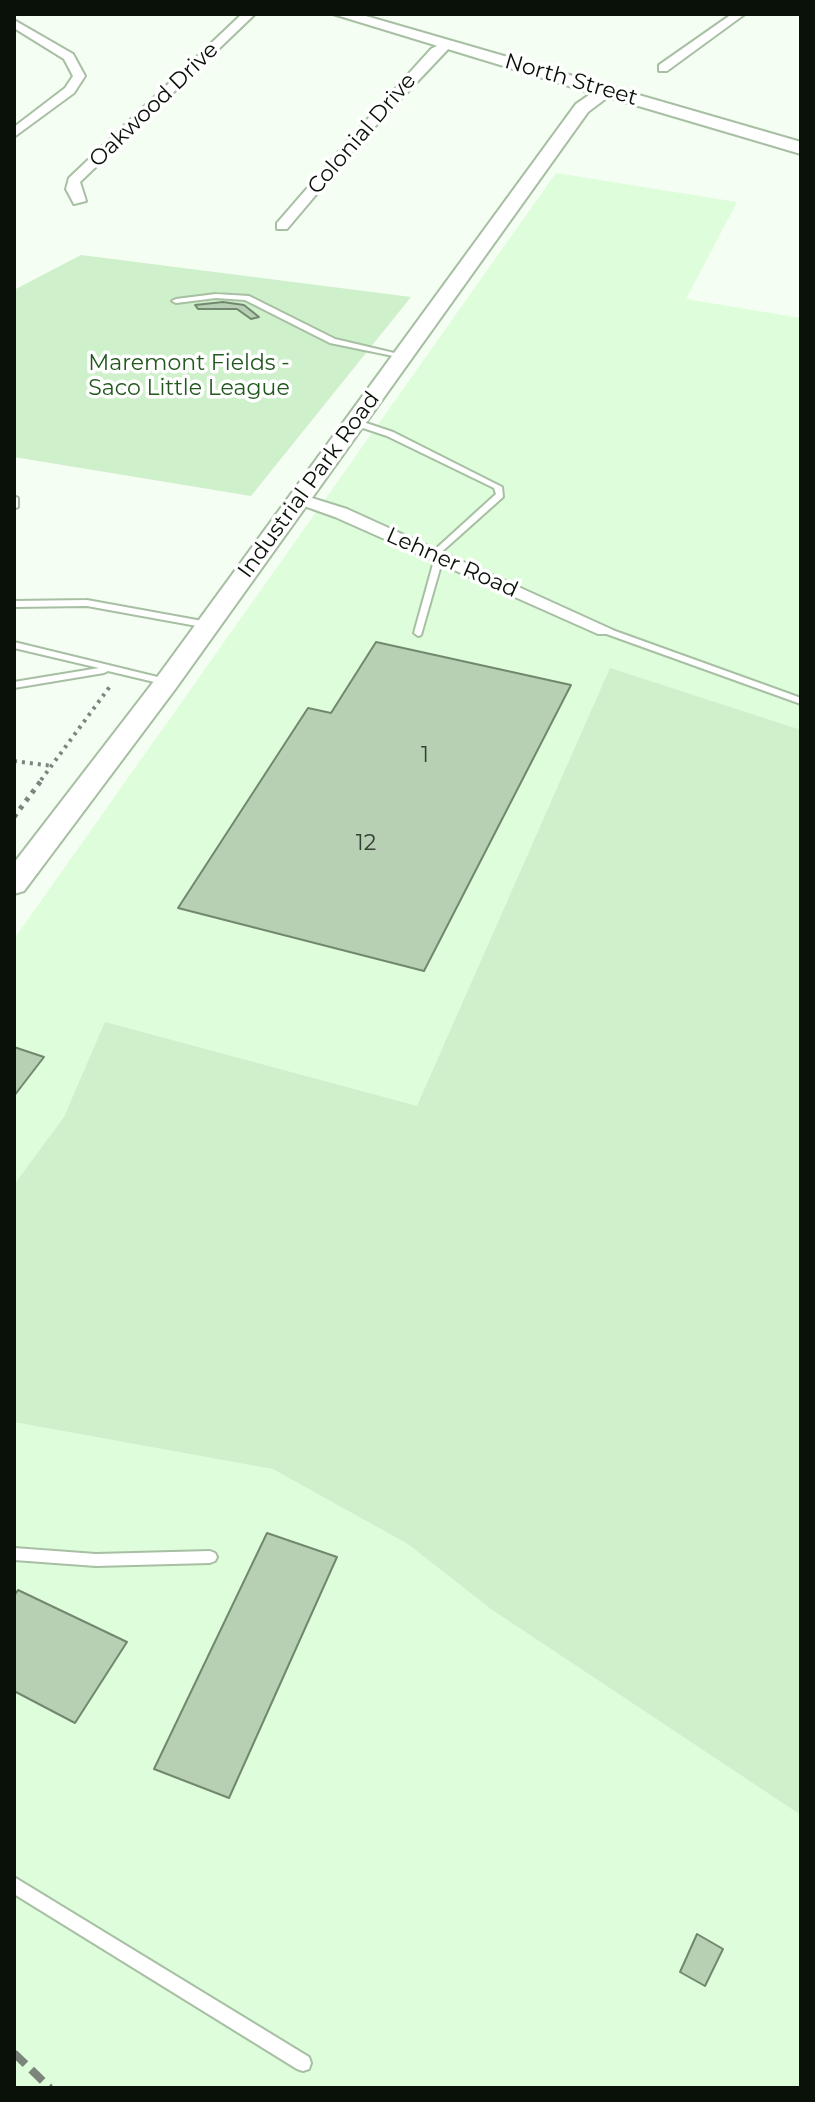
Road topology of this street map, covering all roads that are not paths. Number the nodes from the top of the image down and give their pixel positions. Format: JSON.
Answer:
{"nodes":[{"id":1,"x":249,"y":14,"type":"edge"},
{"id":2,"x":341,"y":14,"type":"edge"},
{"id":3,"x":739,"y":14,"type":"edge"},
{"id":4,"x":14,"y":23,"type":"edge"},
{"id":5,"x":446,"y":45,"type":"junction"},
{"id":6,"x":663,"y":68,"type":"dead end"},
{"id":7,"x":607,"y":90,"type":"junction"},
{"id":8,"x":14,"y":133,"type":"edge"},
{"id":9,"x":801,"y":148,"type":"edge"},
{"id":10,"x":79,"y":201,"type":"dead end"},
{"id":11,"x":282,"y":226,"type":"dead end"},
{"id":12,"x":176,"y":301,"type":"dead end"},
{"id":13,"x":403,"y":356,"type":"junction"},
{"id":14,"x":354,"y":422,"type":"junction"},
{"id":15,"x":14,"y":498,"type":"edge"},
{"id":16,"x":299,"y":499,"type":"junction"},
{"id":17,"x":14,"y":507,"type":"edge"},
{"id":18,"x":436,"y":556,"type":"junction"},
{"id":19,"x":14,"y":604,"type":"edge"},
{"id":20,"x":208,"y":625,"type":"junction"},
{"id":21,"x":604,"y":630,"type":"joint"},
{"id":22,"x":418,"y":633,"type":"dead end"},
{"id":23,"x":14,"y":645,"type":"edge"},
{"id":24,"x":108,"y":669,"type":"junction"},
{"id":25,"x":167,"y":682,"type":"junction"},
{"id":26,"x":14,"y":685,"type":"edge"},
{"id":27,"x":801,"y":701,"type":"edge"},
{"id":28,"x":14,"y":884,"type":"edge"},
{"id":29,"x":14,"y":1554,"type":"edge"},
{"id":30,"x":210,"y":1557,"type":"dead end"},
{"id":31,"x":14,"y":1885,"type":"edge"},
{"id":32,"x":303,"y":2063,"type":"dead end"}],
"edges":[{"from":1,"to":10,"type":"street","name":"Oakwood Drive"},
{"from":2,"to":5,"type":"main road","name":"North Street"},
{"from":3,"to":6,"type":"street"},
{"from":4,"to":8,"type":"street"},
{"from":5,"to":7,"type":"main road","name":"North Street"},
{"from":5,"to":11,"type":"street","name":"Colonial Drive"},
{"from":7,"to":9,"type":"main road","name":"North Street"},
{"from":7,"to":13,"type":"main road","name":"Industrial Park Road"},
{"from":12,"to":13,"type":"lane"},
{"from":13,"to":14,"type":"main road","name":"Industrial Park Road"},
{"from":14,"to":16,"type":"main road","name":"Industrial Park Road"},
{"from":14,"to":18,"type":"lane"},
{"from":15,"to":17,"type":"lane"},
{"from":16,"to":18,"type":"street","name":"Lehner Road"},
{"from":16,"to":20,"type":"main road","name":"Industrial Park Road"},
{"from":18,"to":21,"type":"street","name":"Lehner Road"},
{"from":18,"to":22,"type":"lane"},
{"from":19,"to":20,"type":"lane"},
{"from":20,"to":25,"type":"main road","name":"Industrial Park Road"},
{"from":21,"to":27,"type":"lane"},
{"from":23,"to":24,"type":"lane"},
{"from":24,"to":25,"type":"lane"},
{"from":24,"to":26,"type":"lane"},
{"from":25,"to":28,"type":"main road","name":"Industrial Park Road"},
{"from":29,"to":30,"type":"lane"},
{"from":31,"to":32,"type":"lane"}]}
